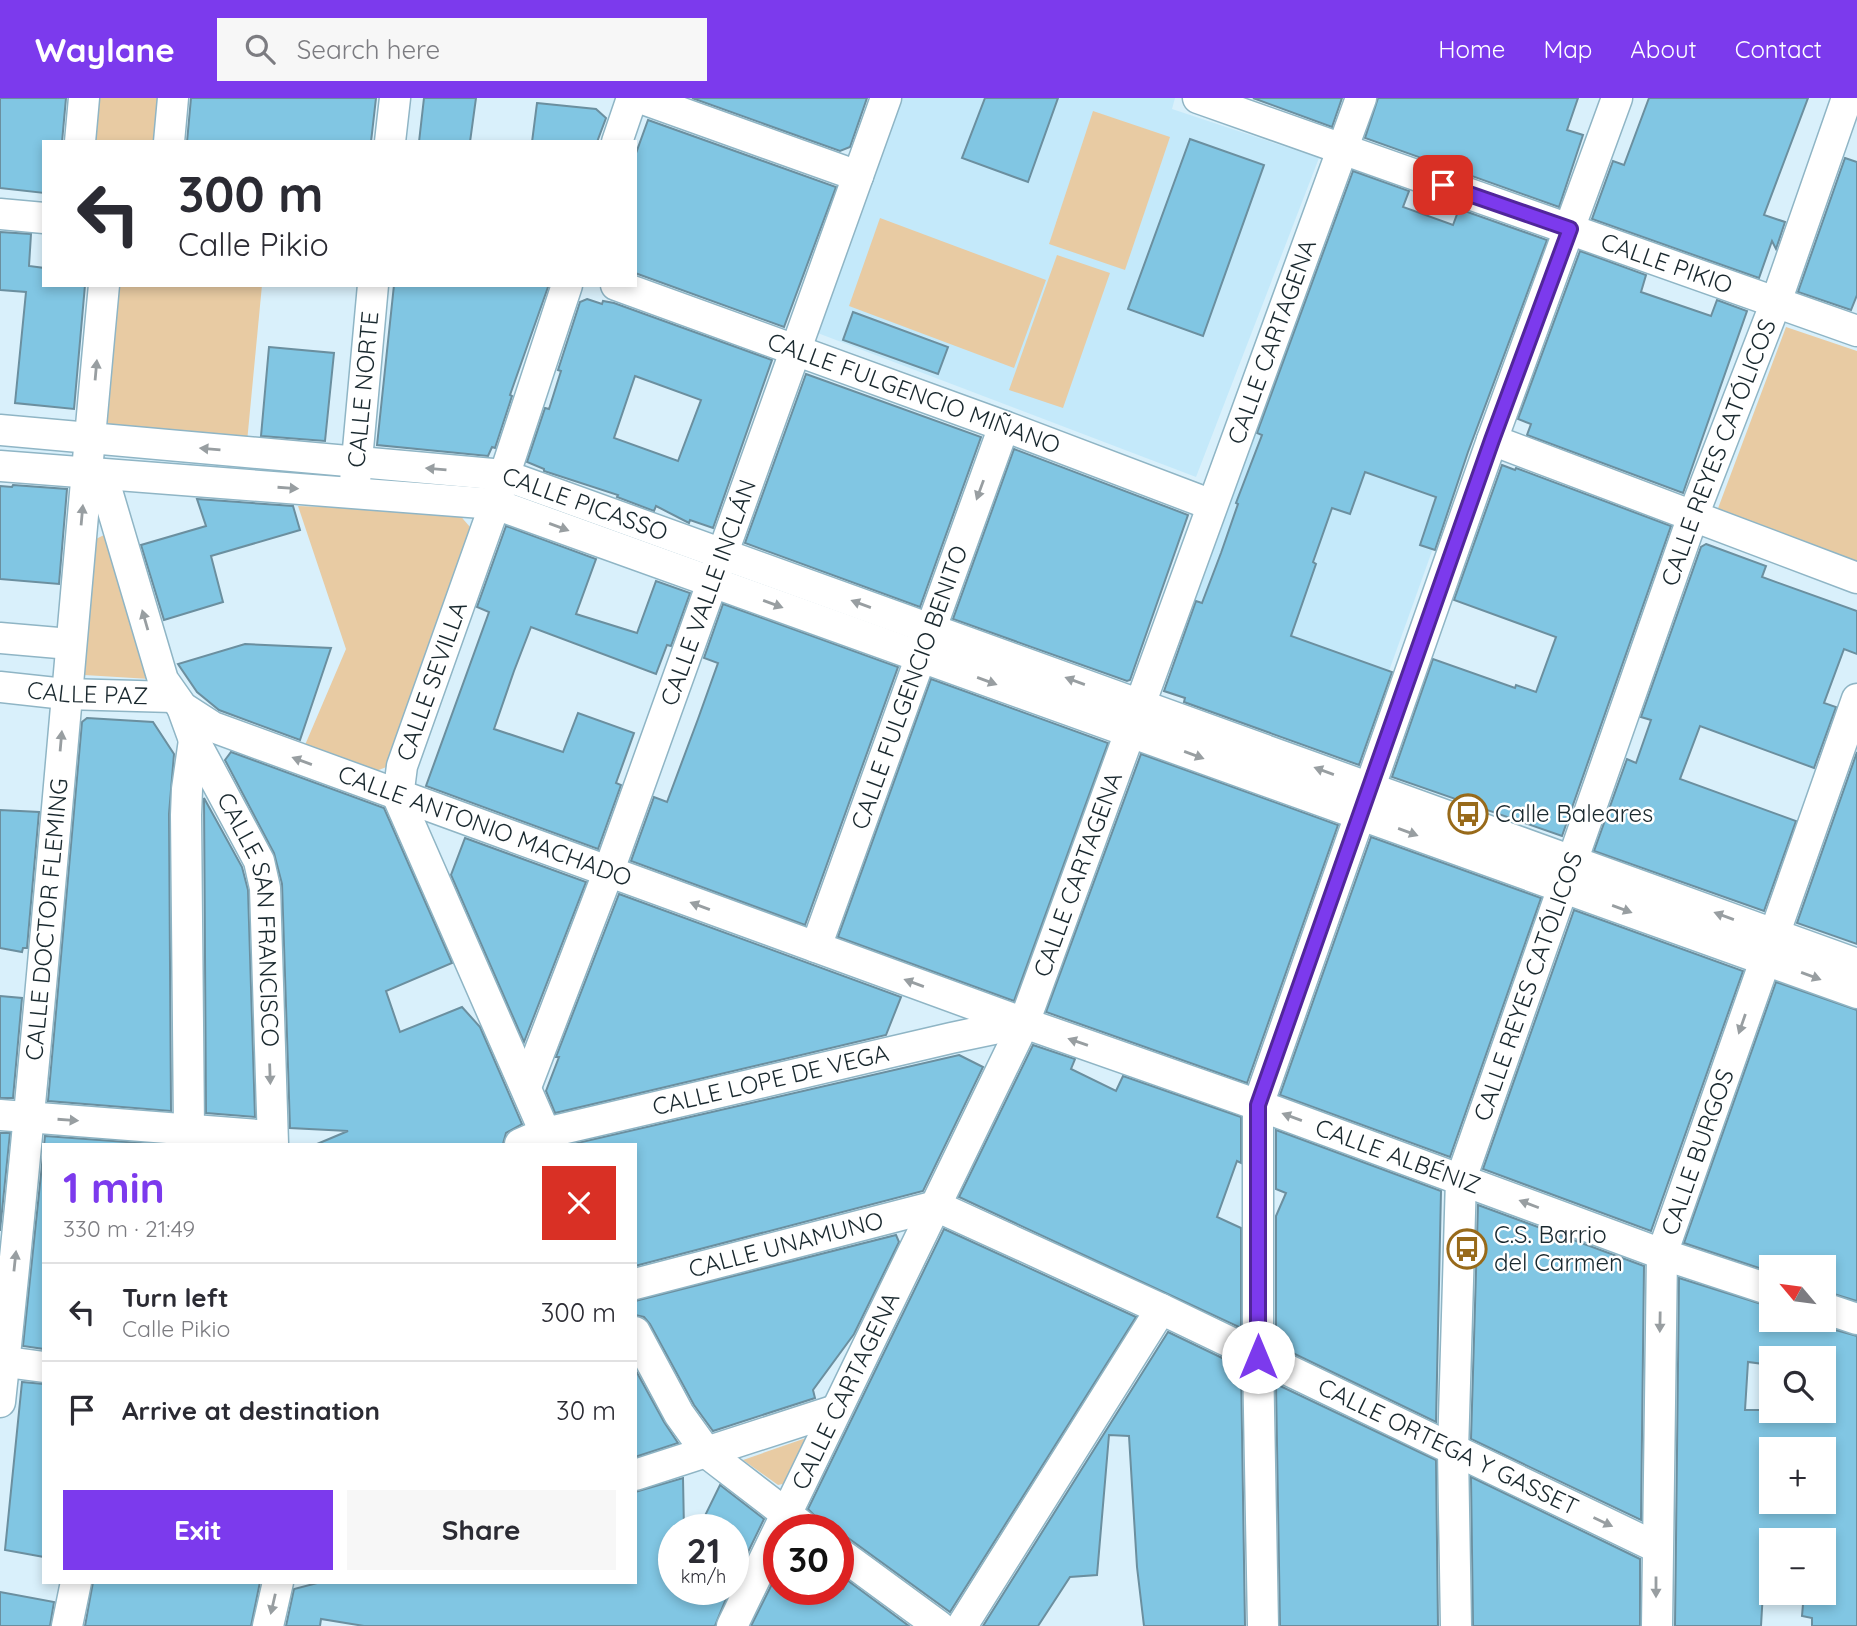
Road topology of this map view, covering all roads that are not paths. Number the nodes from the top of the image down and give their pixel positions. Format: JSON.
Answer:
{"nodes":[{"id":1,"x":84,"y":98,"type":"edge"},
{"id":2,"x":173,"y":98,"type":"edge"},
{"id":3,"x":395,"y":98,"type":"edge"},
{"id":4,"x":632,"y":98,"type":"edge"},
{"id":5,"x":640,"y":98,"type":"edge"},
{"id":6,"x":886,"y":98,"type":"edge"},
{"id":7,"x":1198,"y":98,"type":"edge"},
{"id":8,"x":1361,"y":98,"type":"edge"},
{"id":9,"x":1617,"y":98,"type":"edge"},
{"id":10,"x":1847,"y":98,"type":"edge"},
{"id":11,"x":80,"y":140,"type":"edge"},
{"id":12,"x":169,"y":140,"type":"edge"},
{"id":13,"x":390,"y":140,"type":"edge"},
{"id":14,"x":618,"y":140,"type":"edge"},
{"id":15,"x":1342,"y":149,"type":"junction"},
{"id":16,"x":858,"y":176,"type":"junction"},
{"id":17,"x":0,"y":214,"type":"edge"},
{"id":18,"x":42,"y":218,"type":"edge"},
{"id":19,"x":1570,"y":229,"type":"junction"},
{"id":20,"x":104,"y":287,"type":"edge"},
{"id":21,"x":373,"y":287,"type":"edge"},
{"id":22,"x":566,"y":287,"type":"edge"},
{"id":23,"x":621,"y":287,"type":"edge"},
{"id":24,"x":1776,"y":302,"type":"junction"},
{"id":25,"x":1857,"y":331,"type":"edge"},
{"id":26,"x":795,"y":351,"type":"junction"},
{"id":27,"x":1004,"y":426,"type":"junction"},
{"id":28,"x":0,"y":430,"type":"edge"},
{"id":29,"x":90,"y":438,"type":"junction"},
{"id":30,"x":1492,"y":440,"type":"junction"},
{"id":31,"x":356,"y":462,"type":"junction"},
{"id":32,"x":0,"y":466,"type":"edge"},
{"id":33,"x":94,"y":473,"type":"junction"},
{"id":34,"x":504,"y":475,"type":"junction"},
{"id":35,"x":354,"y":493,"type":"junction"},
{"id":36,"x":495,"y":504,"type":"junction"},
{"id":37,"x":1212,"y":505,"type":"junction"},
{"id":38,"x":1693,"y":516,"type":"junction"},
{"id":39,"x":722,"y":554,"type":"junction"},
{"id":40,"x":1857,"y":578,"type":"edge"},
{"id":41,"x":712,"y":582,"type":"junction"},
{"id":42,"x":930,"y":629,"type":"junction"},
{"id":43,"x":0,"y":638,"type":"edge"},
{"id":44,"x":70,"y":643,"type":"junction"},
{"id":45,"x":920,"y":657,"type":"junction"},
{"id":46,"x":0,"y":687,"type":"edge"},
{"id":47,"x":65,"y":694,"type":"junction"},
{"id":48,"x":1857,"y":699,"type":"edge"},
{"id":49,"x":177,"y":702,"type":"junction"},
{"id":50,"x":1135,"y":718,"type":"junction"},
{"id":51,"x":194,"y":740,"type":"junction"},
{"id":52,"x":398,"y":797,"type":"junction"},
{"id":53,"x":1365,"y":801,"type":"junction"},
{"id":54,"x":608,"y":873,"type":"junction"},
{"id":55,"x":1568,"y":874,"type":"junction"},
{"id":56,"x":816,"y":947,"type":"junction"},
{"id":57,"x":1770,"y":947,"type":"junction"},
{"id":58,"x":1857,"y":964,"type":"edge"},
{"id":59,"x":1857,"y":993,"type":"edge"},
{"id":60,"x":955,"y":998,"type":"junction"},
{"id":61,"x":1024,"y":1023,"type":"junction"},
{"id":62,"x":951,"y":1038,"type":"junction"},
{"id":63,"x":526,"y":1087,"type":"junction"},
{"id":64,"x":1258,"y":1105,"type":"junction"},
{"id":65,"x":0,"y":1115,"type":"edge"},
{"id":66,"x":30,"y":1117,"type":"junction"},
{"id":67,"x":189,"y":1129,"type":"junction"},
{"id":68,"x":272,"y":1140,"type":"edge"},
{"id":69,"x":538,"y":1141,"type":"edge"},
{"id":70,"x":1461,"y":1179,"type":"junction"},
{"id":71,"x":936,"y":1206,"type":"junction"},
{"id":72,"x":1662,"y":1254,"type":"junction"},
{"id":73,"x":637,"y":1283,"type":"edge"},
{"id":74,"x":1759,"y":1286,"type":"edge"},
{"id":75,"x":1161,"y":1310,"type":"junction"},
{"id":76,"x":1836,"y":1312,"type":"edge"},
{"id":77,"x":1857,"y":1319,"type":"edge"},
{"id":78,"x":637,"y":1336,"type":"edge"},
{"id":79,"x":1258,"y":1357,"type":"junction"},
{"id":80,"x":2,"y":1361,"type":"edge"},
{"id":81,"x":42,"y":1367,"type":"edge"},
{"id":82,"x":0,"y":1402,"type":"edge"},
{"id":83,"x":836,"y":1410,"type":"junction"},
{"id":84,"x":1453,"y":1451,"type":"junction"},
{"id":85,"x":707,"y":1453,"type":"junction"},
{"id":86,"x":637,"y":1474,"type":"edge"},
{"id":87,"x":787,"y":1514,"type":"edge"},
{"id":88,"x":800,"y":1514,"type":"edge"},
{"id":89,"x":1656,"y":1547,"type":"junction"},
{"id":90,"x":854,"y":1564,"type":"edge"},
{"id":91,"x":763,"y":1576,"type":"edge"},
{"id":92,"x":76,"y":1584,"type":"edge"},
{"id":93,"x":278,"y":1584,"type":"edge"},
{"id":94,"x":66,"y":1626,"type":"edge"},
{"id":95,"x":268,"y":1626,"type":"edge"},
{"id":96,"x":732,"y":1626,"type":"edge"},
{"id":97,"x":939,"y":1626,"type":"edge"},
{"id":98,"x":962,"y":1626,"type":"edge"},
{"id":99,"x":1263,"y":1626,"type":"edge"},
{"id":100,"x":1456,"y":1626,"type":"edge"},
{"id":101,"x":1657,"y":1626,"type":"edge"}],
"edges":[{"from":1,"to":11,"type":"street"},
{"from":2,"to":12,"type":"street"},
{"from":3,"to":13,"type":"street"},
{"from":4,"to":14,"type":"street"},
{"from":5,"to":16,"type":"street"},
{"from":6,"to":16,"type":"street","name":"CALLE VALLE INCLÁN"},
{"from":7,"to":15,"type":"street","name":"CALLE PIKIO"},
{"from":8,"to":15,"type":"street","name":"CALLE CARTAGENA"},
{"from":9,"to":19,"type":"street"},
{"from":10,"to":24,"type":"street","name":"CALLE REYES CATÓLICOS"},
{"from":15,"to":19,"type":"street","name":"CALLE PIKIO"},
{"from":15,"to":37,"type":"street","name":"CALLE CARTAGENA"},
{"from":16,"to":26,"type":"street","name":"CALLE VALLE INCLÁN"},
{"from":17,"to":18,"type":"street"},
{"from":19,"to":24,"type":"street","name":"CALLE PIKIO"},
{"from":19,"to":30,"type":"street"},
{"from":29,"to":20,"type":"street","name":"CALLE DOCTOR FLEMING","one_way":true},
{"from":21,"to":31,"type":"street","name":"CALLE NORTE"},
{"from":22,"to":34,"type":"street","name":"CALLE SEVILLA"},
{"from":23,"to":26,"type":"street","name":"CALLE FULGENCIO MIÑANO"},
{"from":24,"to":25,"type":"street","name":"CALLE PIKIO"},
{"from":24,"to":38,"type":"street","name":"CALLE REYES CATÓLICOS"},
{"from":26,"to":27,"type":"street","name":"CALLE FULGENCIO MIÑANO"},
{"from":26,"to":39,"type":"street","name":"CALLE VALLE INCLÁN"},
{"from":27,"to":37,"type":"street","name":"CALLE FULGENCIO MIÑANO"},
{"from":27,"to":42,"type":"street","name":"CALLE FULGENCIO BENITO","one_way":true},
{"from":28,"to":29,"type":"street","name":"CALLE PICASSO"},
{"from":31,"to":29,"type":"street","name":"CALLE PICASSO","one_way":true},
{"from":29,"to":33,"type":"street","name":"CALLE DOCTOR FLEMING"},
{"from":30,"to":38,"type":"street"},
{"from":30,"to":53,"type":"street"},
{"from":34,"to":31,"type":"street","name":"CALLE PICASSO","one_way":true},
{"from":31,"to":35,"type":"street","name":"CALLE NORTE"},
{"from":32,"to":33,"type":"street","name":"CALLE PICASSO"},
{"from":33,"to":35,"type":"street","name":"CALLE PICASSO","one_way":true},
{"from":44,"to":33,"type":"street","name":"CALLE DOCTOR FLEMING","one_way":true},
{"from":49,"to":33,"type":"street","one_way":true},
{"from":34,"to":36,"type":"street","name":"CALLE SEVILLA"},
{"from":34,"to":39,"type":"street","name":"CALLE PICASSO"},
{"from":35,"to":36,"type":"street","name":"CALLE PICASSO"},
{"from":36,"to":41,"type":"street","name":"CALLE PICASSO","one_way":true},
{"from":36,"to":52,"type":"street","name":"CALLE SEVILLA"},
{"from":37,"to":50,"type":"street","name":"CALLE CARTAGENA"},
{"from":38,"to":40,"type":"street"},
{"from":38,"to":55,"type":"street","name":"CALLE REYES CATÓLICOS"},
{"from":39,"to":41,"type":"street","name":"CALLE VALLE INCLÁN"},
{"from":42,"to":39,"type":"street","name":"CALLE PICASSO","one_way":true},
{"from":41,"to":45,"type":"street","name":"CALLE PICASSO","one_way":true},
{"from":41,"to":54,"type":"street","name":"CALLE VALLE INCLÁN"},
{"from":42,"to":45,"type":"street","name":"CALLE FULGENCIO BENITO"},
{"from":50,"to":42,"type":"street","name":"CALLE PICASSO","one_way":true},
{"from":43,"to":44,"type":"street","name":"CALLE PAZ"},
{"from":44,"to":47,"type":"street","name":"CALLE DOCTOR FLEMING"},
{"from":45,"to":50,"type":"street","name":"CALLE PICASSO","one_way":true},
{"from":45,"to":56,"type":"street","name":"CALLE FULGENCIO BENITO"},
{"from":46,"to":47,"type":"street","name":"CALLE PAZ"},
{"from":47,"to":49,"type":"street","name":"CALLE PAZ"},
{"from":66,"to":47,"type":"street","name":"CALLE DOCTOR FLEMING","one_way":true},
{"from":48,"to":57,"type":"street","name":"CALLE BURGOS"},
{"from":49,"to":51,"type":"street","name":"CALLE SAN FRANCISCO"},
{"from":52,"to":49,"type":"street","name":"CALLE ANTONIO MACHADO","one_way":true},
{"from":50,"to":53,"type":"street"},
{"from":50,"to":61,"type":"street","name":"CALLE CARTAGENA"},
{"from":51,"to":67,"type":"street"},
{"from":51,"to":68,"type":"street","name":"CALLE SAN FRANCISCO","one_way":true},
{"from":52,"to":54,"type":"street","name":"CALLE ANTONIO MACHADO"},
{"from":52,"to":63,"type":"street"},
{"from":53,"to":55,"type":"street"},
{"from":53,"to":64,"type":"street"},
{"from":56,"to":54,"type":"street","name":"CALLE ANTONIO MACHADO","one_way":true},
{"from":54,"to":63,"type":"street","name":"CALLE VALLE INCLÁN"},
{"from":55,"to":57,"type":"street"},
{"from":55,"to":70,"type":"street","name":"CALLE REYES CATÓLICOS"},
{"from":60,"to":56,"type":"street","name":"CALLE ANTONIO MACHADO","one_way":true},
{"from":57,"to":58,"type":"street"},
{"from":57,"to":59,"type":"street","one_way":true},
{"from":57,"to":72,"type":"street","name":"CALLE BURGOS","one_way":true},
{"from":60,"to":61,"type":"street","name":"CALLE ANTONIO MACHADO"},
{"from":60,"to":62,"type":"street"},
{"from":61,"to":62,"type":"street","name":"CALLE LOPE DE VEGA"},
{"from":64,"to":61,"type":"street","name":"CALLE ALBÉNIZ","one_way":true},
{"from":61,"to":71,"type":"street","name":"CALLE CARTAGENA"},
{"from":62,"to":69,"type":"street","name":"CALLE LOPE DE VEGA"},
{"from":63,"to":69,"type":"street"},
{"from":70,"to":64,"type":"street","name":"CALLE ALBÉNIZ","one_way":true},
{"from":64,"to":79,"type":"street"},
{"from":65,"to":66,"type":"street"},
{"from":66,"to":67,"type":"street","one_way":true},
{"from":80,"to":66,"type":"street","name":"CALLE DOCTOR FLEMING","one_way":true},
{"from":67,"to":68,"type":"street"},
{"from":72,"to":70,"type":"street","name":"CALLE ALBÉNIZ","one_way":true},
{"from":70,"to":84,"type":"street","name":"CALLE REYES CATÓLICOS"},
{"from":71,"to":73,"type":"street","name":"CALLE UNAMUNO"},
{"from":71,"to":75,"type":"street","name":"CALLE ORTEGA Y GASSET"},
{"from":71,"to":83,"type":"street","name":"CALLE CARTAGENA"},
{"from":72,"to":74,"type":"street","name":"CALLE ALBÉNIZ"},
{"from":72,"to":89,"type":"street","name":"CALLE BURGOS","one_way":true},
{"from":75,"to":79,"type":"street","name":"CALLE ORTEGA Y GASSET"},
{"from":75,"to":98,"type":"street"},
{"from":76,"to":77,"type":"street"},
{"from":78,"to":85,"type":"street"},
{"from":79,"to":84,"type":"street","name":"CALLE ORTEGA Y GASSET"},
{"from":79,"to":99,"type":"street"},
{"from":80,"to":81,"type":"street"},
{"from":80,"to":82,"type":"street","name":"CALLE DOCTOR FLEMING"},
{"from":83,"to":85,"type":"street"},
{"from":83,"to":88,"type":"street","name":"CALLE CARTAGENA"},
{"from":84,"to":89,"type":"street","name":"CALLE ORTEGA Y GASSET","one_way":true},
{"from":84,"to":100,"type":"street","name":"CALLE REYES CATÓLICOS"},
{"from":85,"to":86,"type":"street"},
{"from":85,"to":87,"type":"street"},
{"from":89,"to":101,"type":"street","name":"CALLE BURGOS","one_way":true},
{"from":90,"to":97,"type":"street"},
{"from":91,"to":96,"type":"street","name":"CALLE CARTAGENA"},
{"from":92,"to":94,"type":"street"},
{"from":93,"to":95,"type":"street","one_way":true}]}
